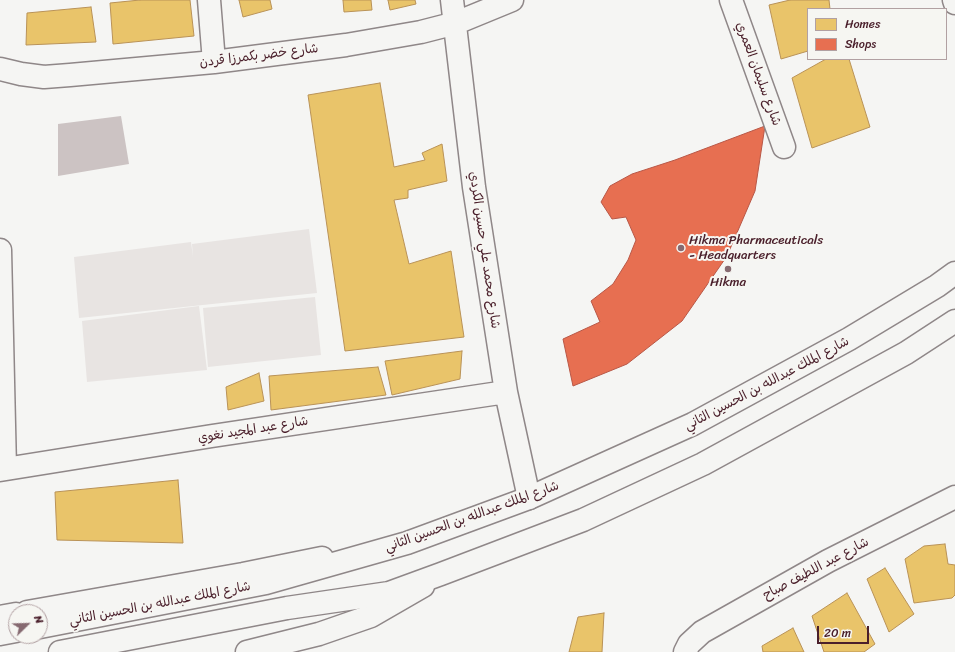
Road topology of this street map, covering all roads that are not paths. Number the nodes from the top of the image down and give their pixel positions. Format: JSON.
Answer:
{"nodes":[{"id":1,"x":209,"y":0,"type":"edge"},
{"id":2,"x":452,"y":0,"type":"edge"},
{"id":3,"x":512,"y":0,"type":"edge"},
{"id":4,"x":731,"y":0,"type":"edge"},
{"id":5,"x":954,"y":0,"type":"edge"},
{"id":6,"x":955,"y":3,"type":"edge"},
{"id":7,"x":456,"y":23,"type":"junction"},
{"id":8,"x":214,"y":62,"type":"junction"},
{"id":9,"x":0,"y":69,"type":"edge"},
{"id":10,"x":784,"y":147,"type":"dead end"},
{"id":11,"x":0,"y":250,"type":"edge"},
{"id":12,"x":955,"y":273,"type":"edge"},
{"id":13,"x":955,"y":321,"type":"edge"},
{"id":14,"x":506,"y":392,"type":"junction"},
{"id":15,"x":2,"y":470,"type":"edge"},
{"id":16,"x":955,"y":497,"type":"edge"},
{"id":17,"x":529,"y":498,"type":"junction"},
{"id":18,"x":407,"y":543,"type":"junction"},
{"id":19,"x":441,"y":574,"type":"junction"},
{"id":20,"x":48,"y":608,"type":"edge"},
{"id":21,"x":48,"y":625,"type":"edge"},
{"id":22,"x":60,"y":652,"type":"edge"},
{"id":23,"x":247,"y":652,"type":"edge"},
{"id":24,"x":685,"y":652,"type":"edge"}],
"edges":[{"from":1,"to":8,"type":"main road"},
{"from":2,"to":7,"type":"main road","name":"شارع محمد علي حسين الكردي"},
{"from":3,"to":7,"type":"main road","name":"شارع خضر بكمرزا قردن"},
{"from":4,"to":10,"type":"main road","name":"شارع سليمان العمري"},
{"from":5,"to":6,"type":"main road"},
{"from":7,"to":8,"type":"main road","name":"شارع خضر بكمرزا قردن"},
{"from":7,"to":14,"type":"main road","name":"شارع محمد علي حسين الكردي"},
{"from":8,"to":9,"type":"main road","name":"شارع خضر بكمرزا قردن"},
{"from":11,"to":15,"type":"main road"},
{"from":12,"to":17,"type":"main road","name":"شارع الملك عبدالله بن الحسين الثاني"},
{"from":13,"to":19,"type":"main road"},
{"from":14,"to":15,"type":"main road","name":"شارع عبد المجيد نغوي"},
{"from":14,"to":17,"type":"main road","name":"شارع محمد علي حسين الكردي"},
{"from":16,"to":24,"type":"main road","name":"شارع عبد اللطيف صباح"},
{"from":17,"to":18,"type":"main road","name":"شارع الملك عبدالله بن الحسين الثاني"},
{"from":18,"to":20,"type":"main road"},
{"from":18,"to":21,"type":"main road","name":"شارع الملك عبدالله بن الحسين الثاني"},
{"from":19,"to":22,"type":"main road"},
{"from":19,"to":23,"type":"main road"}]}
